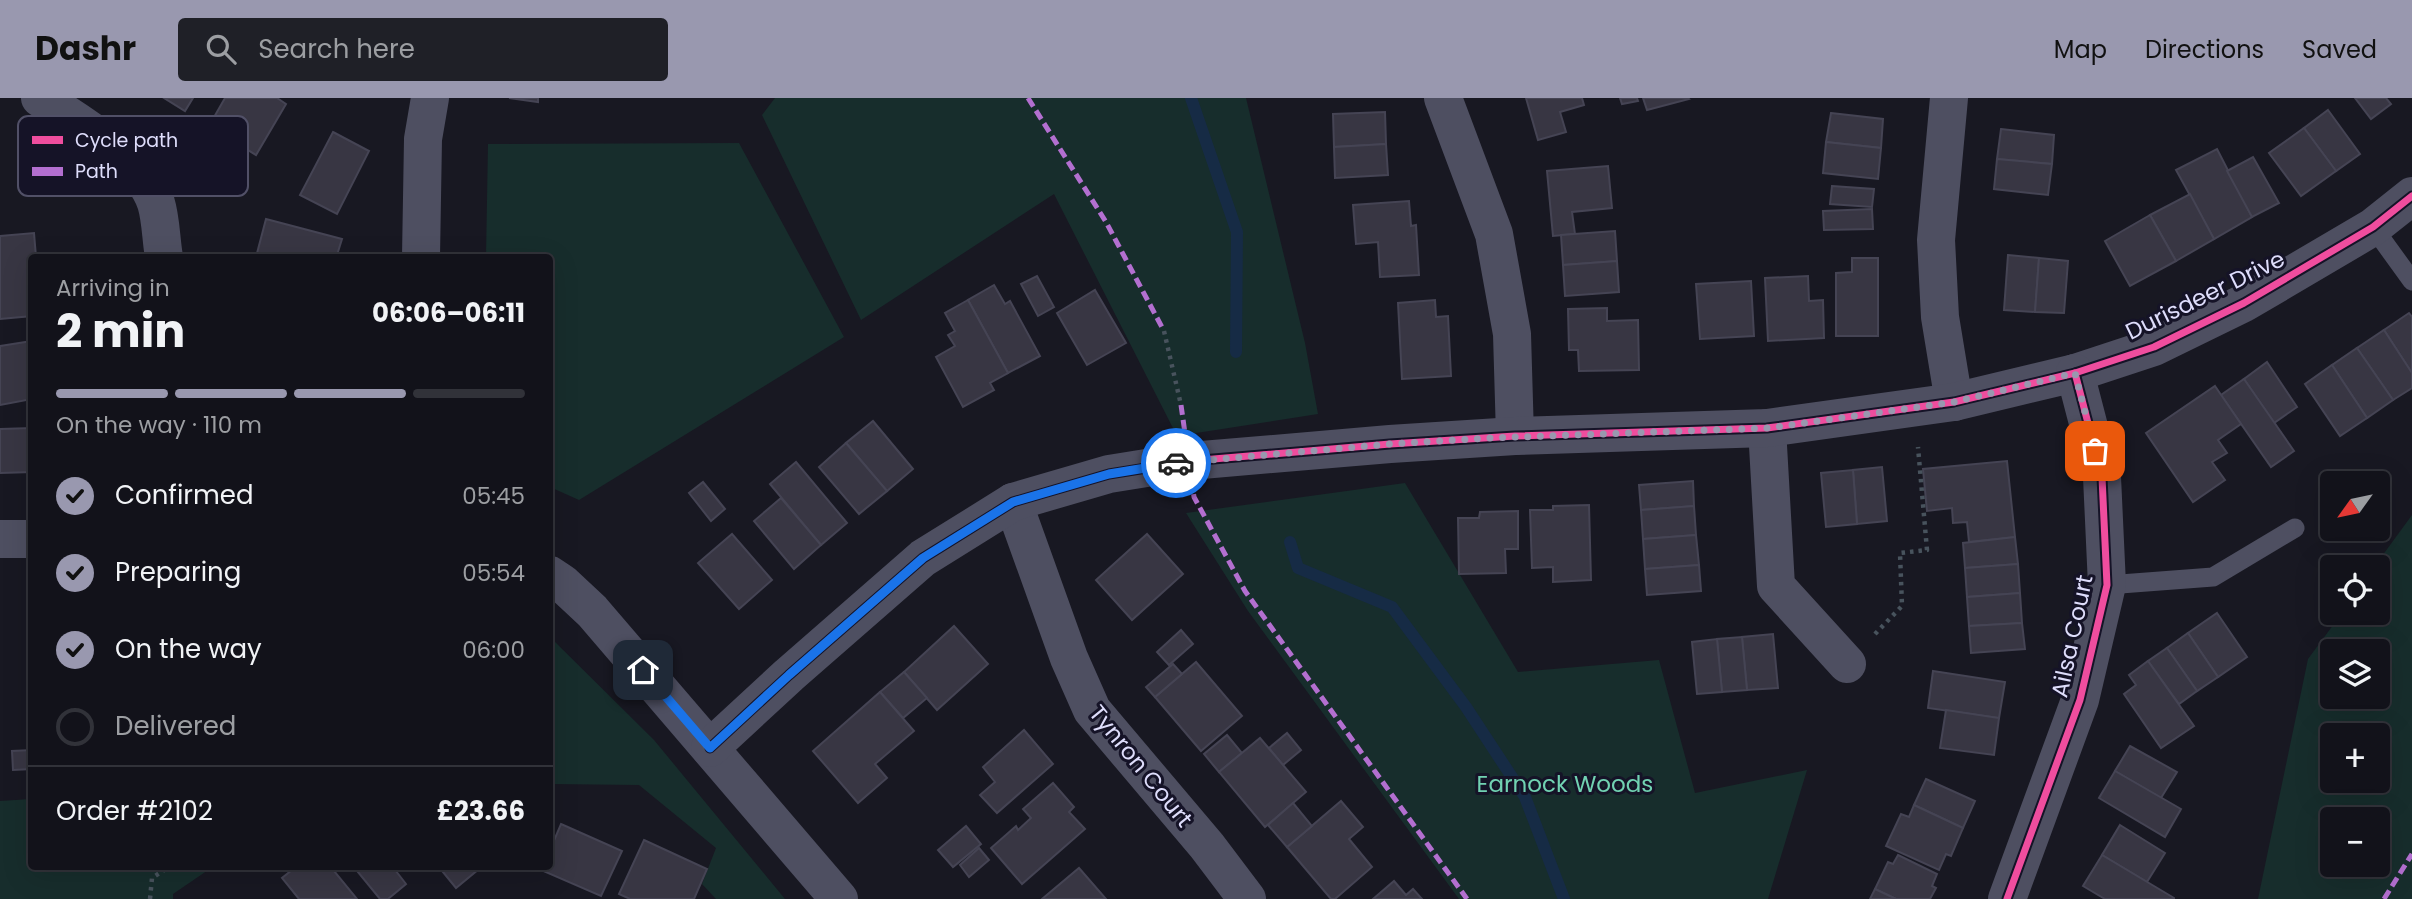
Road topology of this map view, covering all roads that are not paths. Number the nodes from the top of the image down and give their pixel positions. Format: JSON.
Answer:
{"nodes":[{"id":1,"x":40,"y":98,"type":"edge"},
{"id":2,"x":430,"y":98,"type":"edge"},
{"id":3,"x":1443,"y":98,"type":"edge"},
{"id":4,"x":1949,"y":98,"type":"edge"},
{"id":5,"x":69,"y":116,"type":"edge"},
{"id":6,"x":2412,"y":195,"type":"edge"},
{"id":7,"x":152,"y":196,"type":"edge"},
{"id":8,"x":2374,"y":227,"type":"junction"},
{"id":9,"x":164,"y":254,"type":"edge"},
{"id":10,"x":421,"y":254,"type":"edge"},
{"id":11,"x":2412,"y":281,"type":"edge"},
{"id":12,"x":2075,"y":373,"type":"junction"},
{"id":13,"x":1954,"y":402,"type":"junction"},
{"id":14,"x":1768,"y":428,"type":"junction"},
{"id":15,"x":1515,"y":436,"type":"junction"},
{"id":16,"x":1013,"y":502,"type":"junction"},
{"id":17,"x":2295,"y":528,"type":"dead end"},
{"id":18,"x":28,"y":539,"type":"edge"},
{"id":19,"x":0,"y":540,"type":"edge"},
{"id":20,"x":553,"y":577,"type":"edge"},
{"id":21,"x":2107,"y":585,"type":"junction"},
{"id":22,"x":1847,"y":664,"type":"road end"},
{"id":23,"x":710,"y":748,"type":"junction"},
{"id":24,"x":839,"y":899,"type":"edge"},
{"id":25,"x":1247,"y":899,"type":"edge"},
{"id":26,"x":2007,"y":899,"type":"edge"}],
"edges":[{"from":1,"to":5,"type":"street"},
{"from":2,"to":10,"type":"street"},
{"from":3,"to":15,"type":"street"},
{"from":4,"to":13,"type":"street"},
{"from":6,"to":8,"type":"street","name":"Durisdeer Drive"},
{"from":7,"to":9,"type":"street"},
{"from":8,"to":11,"type":"lane"},
{"from":8,"to":12,"type":"street","name":"Durisdeer Drive"},
{"from":12,"to":13,"type":"street","name":"Durisdeer Drive"},
{"from":12,"to":21,"type":"street","name":"Ailsa Court"},
{"from":13,"to":14,"type":"street","name":"Durisdeer Drive"},
{"from":14,"to":15,"type":"street","name":"Durisdeer Drive"},
{"from":14,"to":22,"type":"street"},
{"from":15,"to":16,"type":"street","name":"Durisdeer Drive"},
{"from":16,"to":23,"type":"street","name":"Durisdeer Drive"},
{"from":16,"to":25,"type":"street","name":"Tynron Court"},
{"from":17,"to":21,"type":"lane"},
{"from":18,"to":19,"type":"street"},
{"from":20,"to":23,"type":"street"},
{"from":21,"to":26,"type":"street","name":"Ailsa Court"},
{"from":23,"to":24,"type":"street"}]}
